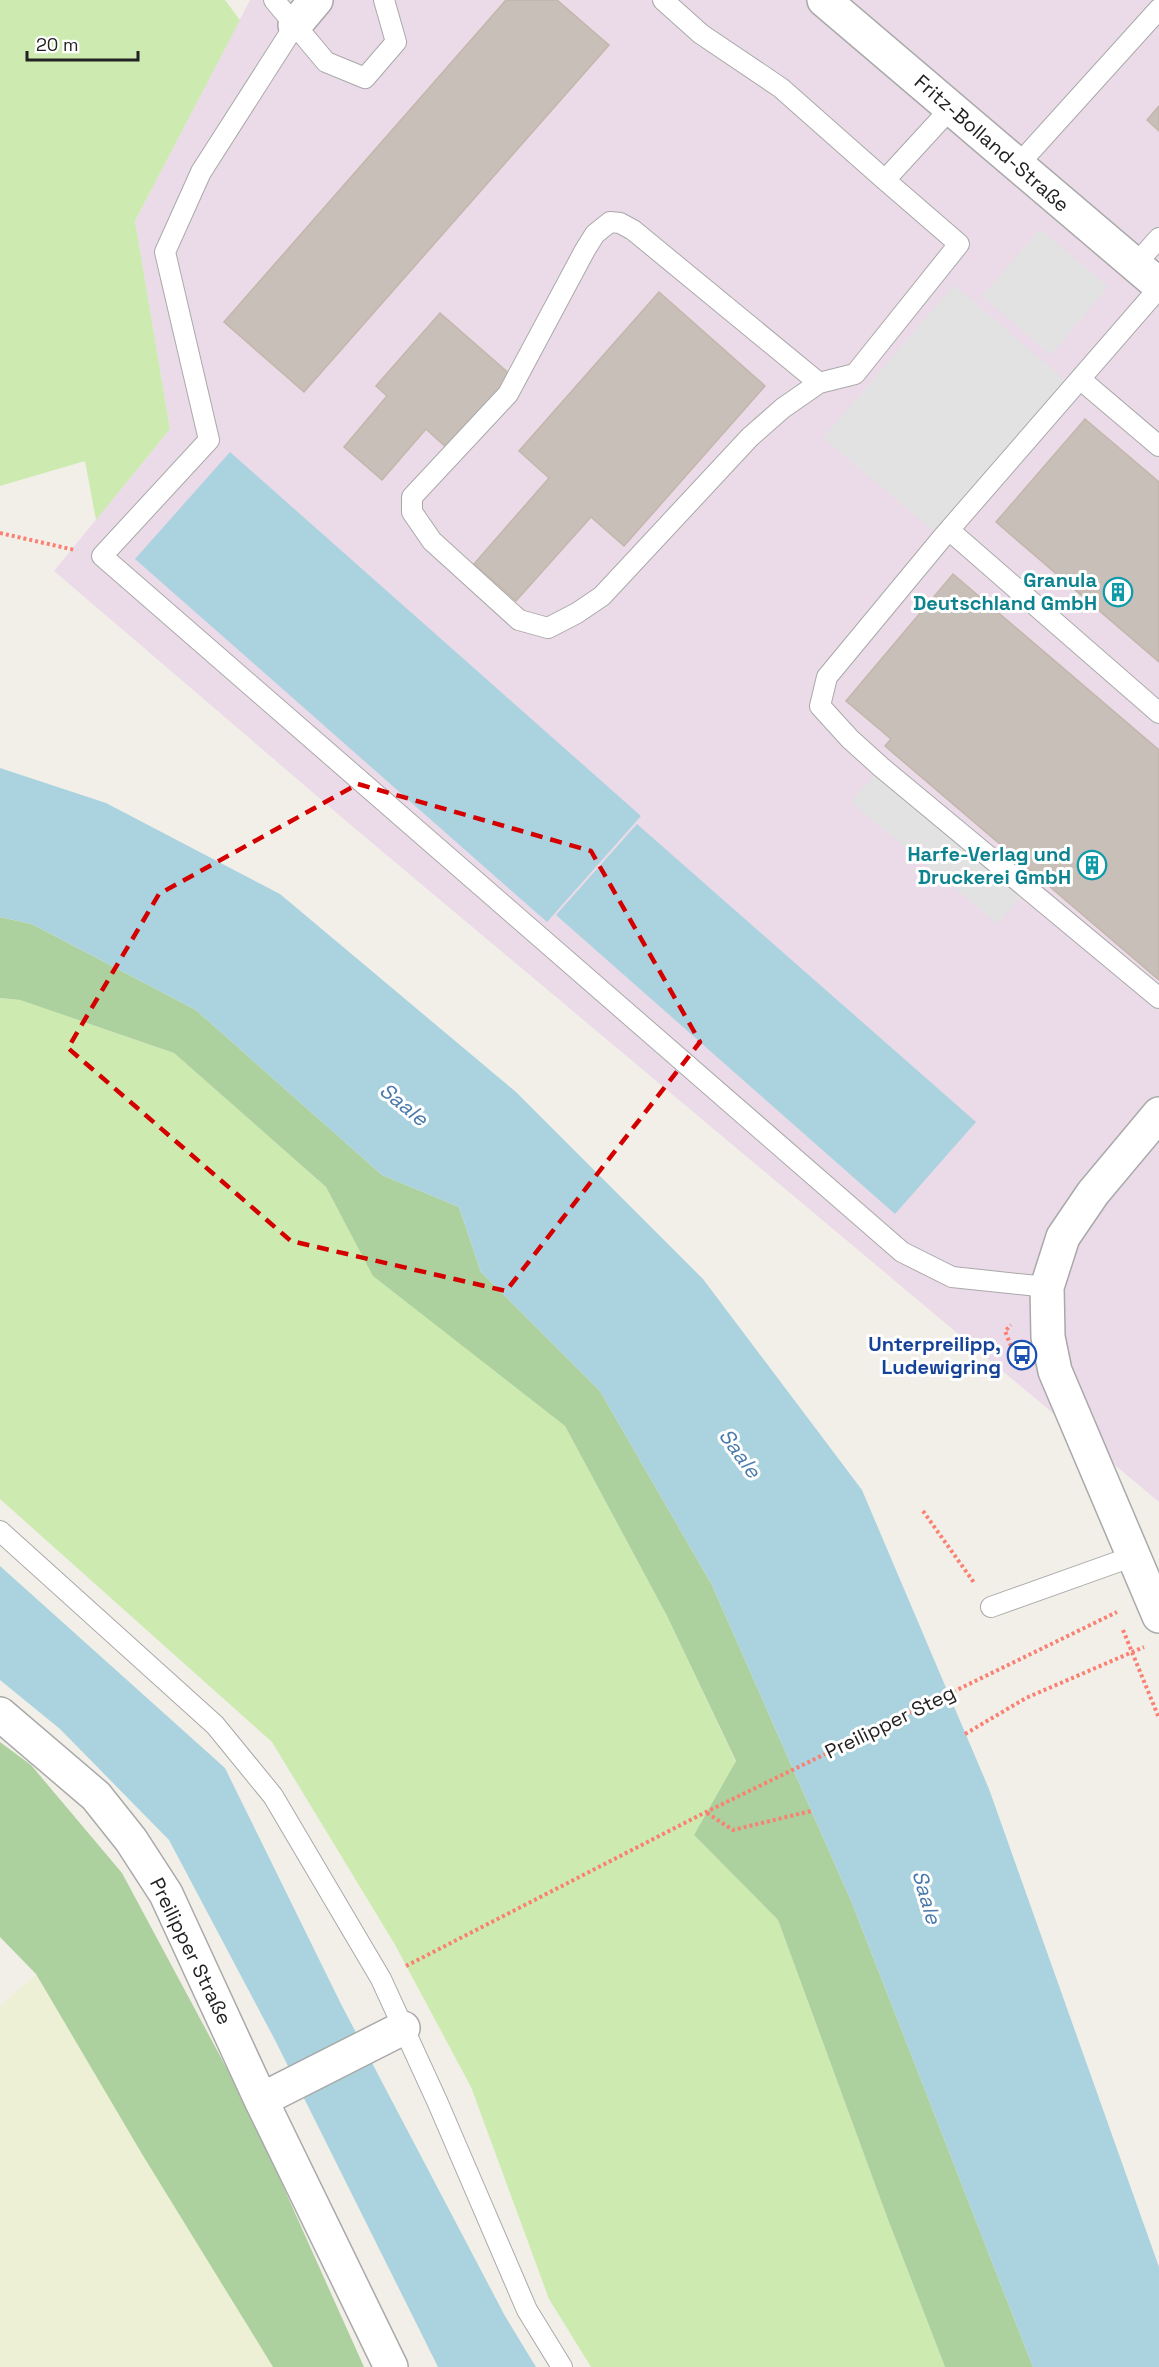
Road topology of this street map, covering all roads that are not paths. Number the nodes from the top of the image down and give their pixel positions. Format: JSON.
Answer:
{"nodes":[{"id":1,"x":274,"y":0,"type":"edge"},
{"id":2,"x":316,"y":0,"type":"edge"},
{"id":3,"x":384,"y":0,"type":"edge"},
{"id":4,"x":663,"y":0,"type":"edge"},
{"id":5,"x":824,"y":0,"type":"edge"},
{"id":6,"x":1159,"y":9,"type":"edge"},
{"id":7,"x":295,"y":25,"type":"junction"},
{"id":8,"x":951,"y":108,"type":"junction"},
{"id":9,"x":1018,"y":165,"type":"junction"},
{"id":10,"x":885,"y":180,"type":"junction"},
{"id":11,"x":1159,"y":238,"type":"edge"},
{"id":12,"x":1151,"y":280,"type":"edge"},
{"id":13,"x":1080,"y":379,"type":"junction"},
{"id":14,"x":819,"y":383,"type":"junction"},
{"id":15,"x":1159,"y":446,"type":"edge"},
{"id":16,"x":949,"y":531,"type":"junction"},
{"id":17,"x":1159,"y":713,"type":"edge"},
{"id":18,"x":1159,"y":998,"type":"edge"},
{"id":19,"x":1159,"y":1114,"type":"edge"},
{"id":20,"x":1047,"y":1287,"type":"junction"},
{"id":21,"x":0,"y":1532,"type":"edge"},
{"id":22,"x":1134,"y":1556,"type":"junction"},
{"id":23,"x":991,"y":1607,"type":"road end"},
{"id":24,"x":1154,"y":1630,"type":"edge"},
{"id":25,"x":0,"y":1714,"type":"edge"},
{"id":26,"x":392,"y":2033,"type":"junction"},
{"id":27,"x":272,"y":2094,"type":"junction"},
{"id":28,"x":391,"y":2367,"type":"edge"},
{"id":29,"x":562,"y":2367,"type":"edge"}],
"edges":[{"from":1,"to":7,"type":"lane"},
{"from":2,"to":7,"type":"street"},
{"from":3,"to":7,"type":"lane"},
{"from":4,"to":10,"type":"lane"},
{"from":5,"to":8,"type":"street","name":"Fritz-Bolland-Straße"},
{"from":6,"to":9,"type":"lane"},
{"from":7,"to":20,"type":"lane"},
{"from":8,"to":9,"type":"street","name":"Fritz-Bolland-Straße"},
{"from":8,"to":10,"type":"lane"},
{"from":9,"to":12,"type":"street","name":"Fritz-Bolland-Straße"},
{"from":10,"to":14,"type":"lane"},
{"from":11,"to":12,"type":"lane"},
{"from":12,"to":13,"type":"lane"},
{"from":13,"to":15,"type":"lane"},
{"from":13,"to":16,"type":"lane"},
{"from":14,"to":14,"type":"lane"},
{"from":16,"to":17,"type":"lane"},
{"from":16,"to":18,"type":"lane"},
{"from":19,"to":20,"type":"street"},
{"from":20,"to":22,"type":"street"},
{"from":21,"to":26,"type":"lane"},
{"from":22,"to":23,"type":"lane"},
{"from":22,"to":24,"type":"street"},
{"from":25,"to":27,"type":"street","name":"Preilipper Straße"},
{"from":26,"to":27,"type":"street"},
{"from":26,"to":29,"type":"lane"},
{"from":27,"to":28,"type":"street","name":"Preilipper Straße"}]}
